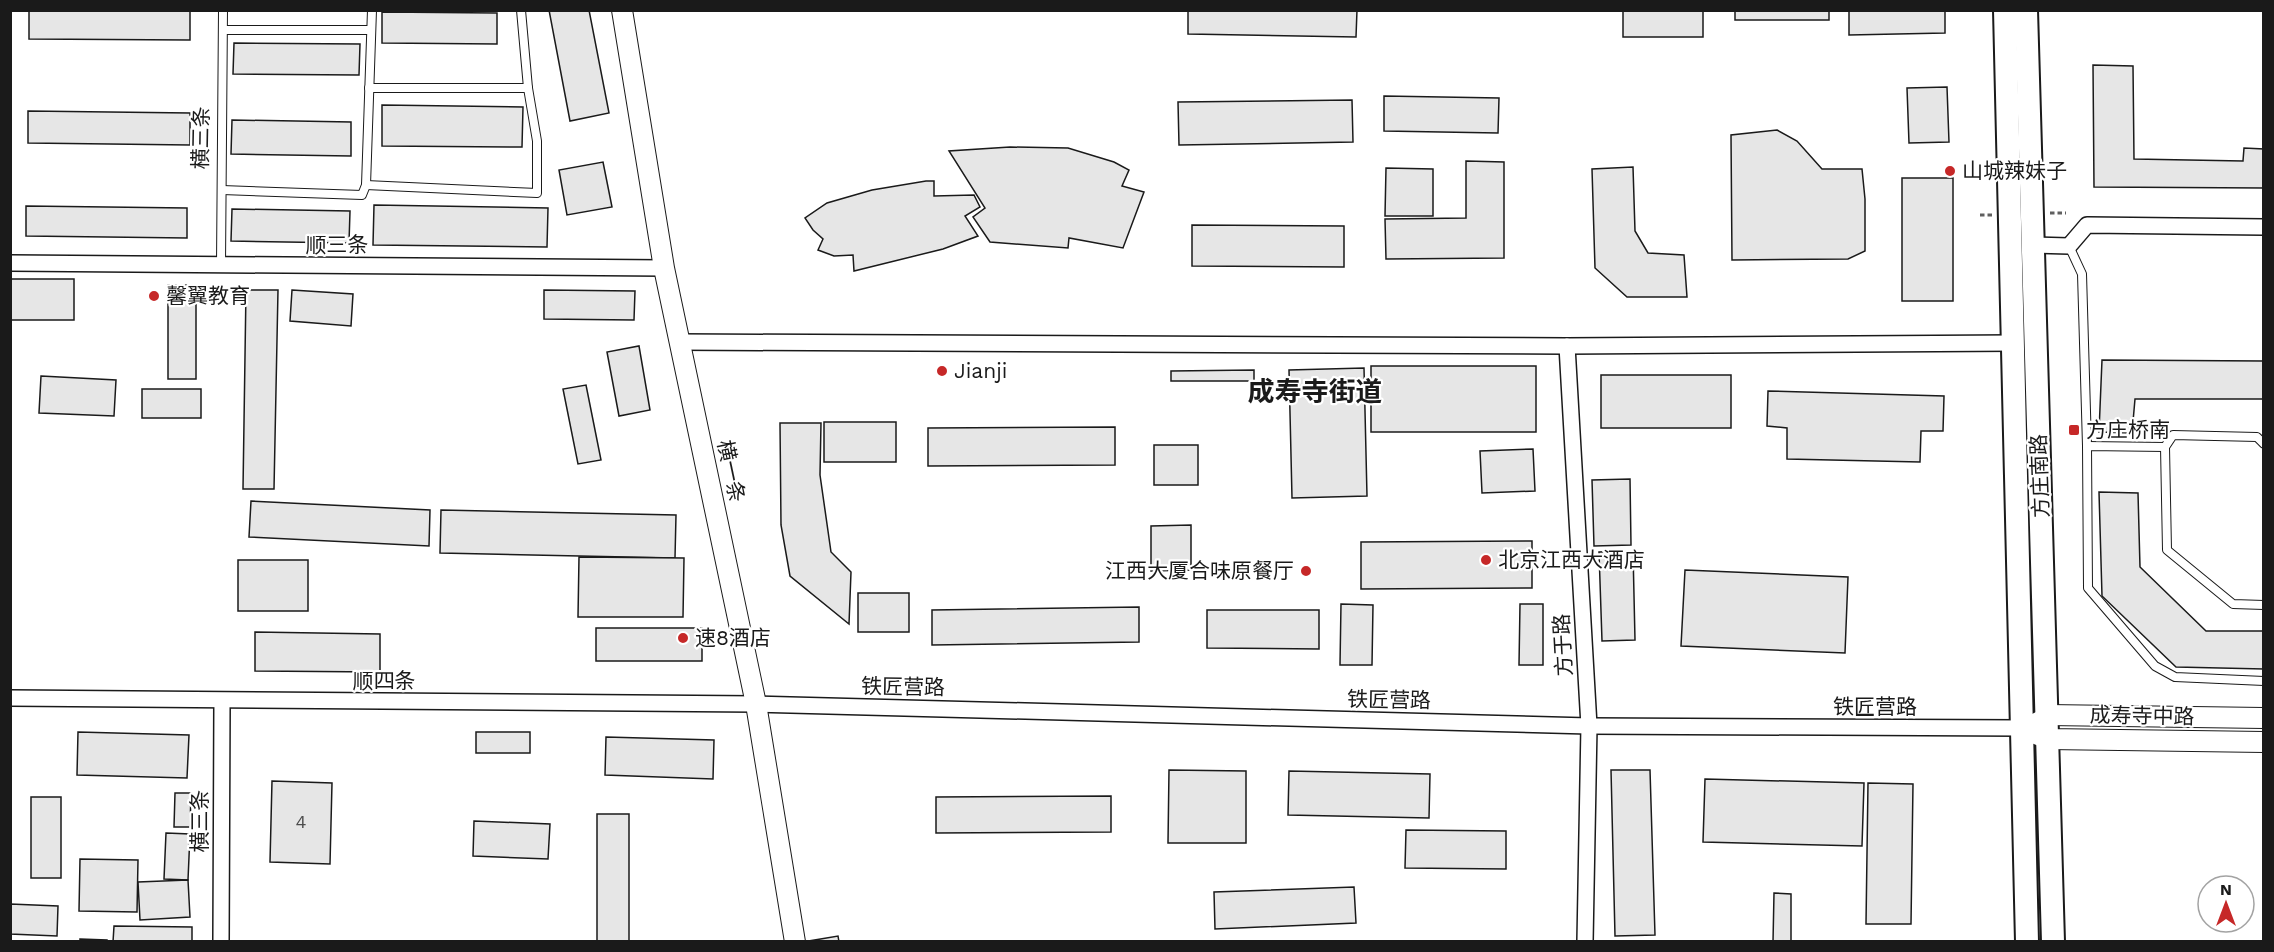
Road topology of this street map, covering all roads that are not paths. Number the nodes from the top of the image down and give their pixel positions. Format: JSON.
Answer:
{"nodes":[{"id":1,"x":224,"y":10,"type":"edge"},
{"id":2,"x":372,"y":10,"type":"edge"},
{"id":3,"x":521,"y":10,"type":"edge"},
{"id":4,"x":621,"y":10,"type":"edge"},
{"id":5,"x":2005,"y":10,"type":"edge"},
{"id":6,"x":2026,"y":10,"type":"edge"},
{"id":7,"x":223,"y":30,"type":"junction"},
{"id":8,"x":371,"y":30,"type":"junction"},
{"id":9,"x":369,"y":88,"type":"junction"},
{"id":10,"x":528,"y":88,"type":"junction"},
{"id":11,"x":366,"y":185,"type":"junction"},
{"id":12,"x":222,"y":190,"type":"junction"},
{"id":13,"x":2264,"y":227,"type":"edge"},
{"id":14,"x":2033,"y":245,"type":"junction"},
{"id":15,"x":2069,"y":246,"type":"junction"},
{"id":16,"x":10,"y":263,"type":"edge"},
{"id":17,"x":221,"y":265,"type":"junction"},
{"id":18,"x":664,"y":268,"type":"junction"},
{"id":19,"x":679,"y":342,"type":"junction"},
{"id":20,"x":2015,"y":343,"type":"junction"},
{"id":21,"x":1567,"y":346,"type":"junction"},
{"id":22,"x":2264,"y":444,"type":"edge"},
{"id":23,"x":2087,"y":446,"type":"junction"},
{"id":24,"x":2165,"y":447,"type":"junction"},
{"id":25,"x":2264,"y":605,"type":"edge"},
{"id":26,"x":2264,"y":681,"type":"edge"},
{"id":27,"x":10,"y":698,"type":"edge"},
{"id":28,"x":222,"y":701,"type":"junction"},
{"id":29,"x":756,"y":704,"type":"junction"},
{"id":30,"x":2047,"y":715,"type":"junction"},
{"id":31,"x":2264,"y":718,"type":"edge"},
{"id":32,"x":1589,"y":726,"type":"junction"},
{"id":33,"x":2020,"y":728,"type":"junction"},
{"id":34,"x":2048,"y":738,"type":"junction"},
{"id":35,"x":2264,"y":742,"type":"edge"},
{"id":36,"x":221,"y":942,"type":"edge"},
{"id":37,"x":795,"y":942,"type":"edge"},
{"id":38,"x":1585,"y":942,"type":"edge"},
{"id":39,"x":2027,"y":942,"type":"edge"},
{"id":40,"x":2053,"y":942,"type":"edge"}],
"edges":[{"from":1,"to":7,"type":"lane","name":"横三条"},
{"from":2,"to":8,"type":"lane"},
{"from":3,"to":10,"type":"lane"},
{"from":4,"to":18,"type":"street","name":"横一条"},
{"from":5,"to":20,"type":"main road","name":"方庄南路"},
{"from":6,"to":14,"type":"main road","name":"方庄南路"},
{"from":7,"to":8,"type":"lane"},
{"from":7,"to":12,"type":"lane","name":"横三条"},
{"from":8,"to":9,"type":"lane"},
{"from":9,"to":10,"type":"lane"},
{"from":9,"to":11,"type":"lane"},
{"from":10,"to":11,"type":"lane"},
{"from":11,"to":12,"type":"lane"},
{"from":12,"to":17,"type":"lane","name":"横三条"},
{"from":13,"to":15,"type":"street"},
{"from":14,"to":15,"type":"street"},
{"from":14,"to":30,"type":"main road","name":"方庄南路"},
{"from":15,"to":23,"type":"lane"},
{"from":16,"to":17,"type":"street","name":"顺三条"},
{"from":17,"to":18,"type":"street","name":"顺三条"},
{"from":18,"to":19,"type":"street","name":"横一条"},
{"from":19,"to":21,"type":"street"},
{"from":19,"to":29,"type":"street","name":"横一条"},
{"from":20,"to":21,"type":"street"},
{"from":20,"to":33,"type":"main road","name":"方庄南路"},
{"from":21,"to":32,"type":"street","name":"方于路"},
{"from":22,"to":24,"type":"lane"},
{"from":23,"to":24,"type":"lane"},
{"from":23,"to":26,"type":"lane"},
{"from":24,"to":25,"type":"lane"},
{"from":27,"to":28,"type":"street","name":"顺四条"},
{"from":28,"to":29,"type":"street","name":"顺四条"},
{"from":28,"to":36,"type":"street","name":"横三条"},
{"from":29,"to":32,"type":"street","name":"铁匠营路"},
{"from":29,"to":37,"type":"street","name":"横一条"},
{"from":30,"to":31,"type":"street","name":"成寿寺中路"},
{"from":30,"to":33,"type":"street"},
{"from":30,"to":34,"type":"main road","name":"方庄南路"},
{"from":32,"to":33,"type":"street","name":"铁匠营路"},
{"from":32,"to":38,"type":"street","name":"方于路"},
{"from":33,"to":34,"type":"street","name":"成寿寺中路"},
{"from":33,"to":39,"type":"main road","name":"方庄南路"},
{"from":34,"to":35,"type":"street","name":"成寿寺中路"},
{"from":34,"to":40,"type":"main road","name":"方庄南路"}]}
